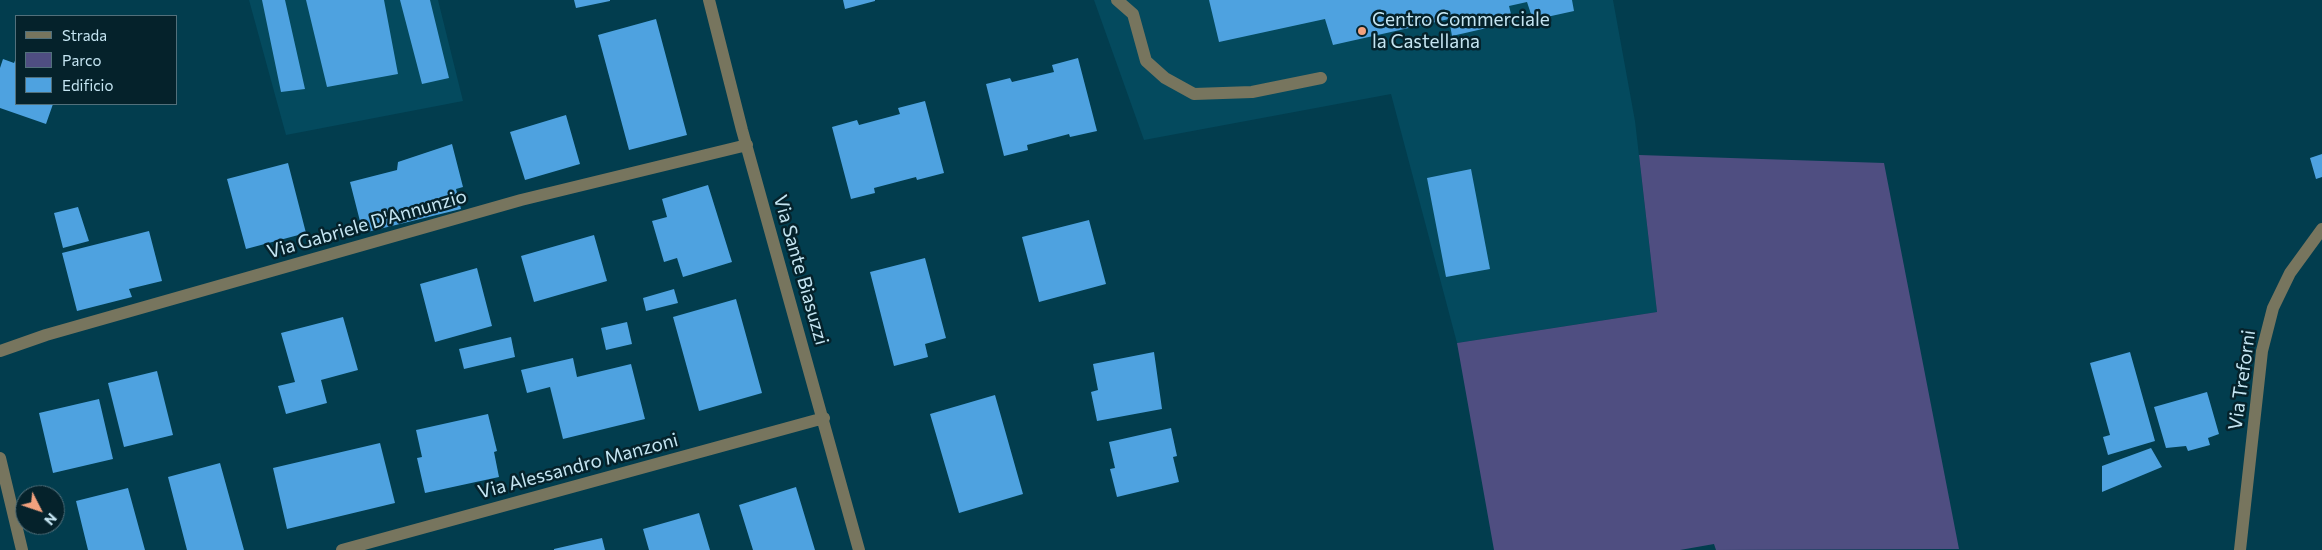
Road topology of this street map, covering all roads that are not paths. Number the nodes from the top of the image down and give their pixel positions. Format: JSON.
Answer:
{"nodes":[{"id":1,"x":709,"y":0,"type":"edge"},
{"id":2,"x":1117,"y":0,"type":"edge"},
{"id":3,"x":1320,"y":78,"type":"dead end"},
{"id":4,"x":747,"y":144,"type":"junction"},
{"id":5,"x":2322,"y":229,"type":"edge"},
{"id":6,"x":0,"y":351,"type":"edge"},
{"id":7,"x":824,"y":418,"type":"junction"},
{"id":8,"x":0,"y":458,"type":"edge"},
{"id":9,"x":22,"y":550,"type":"edge"},
{"id":10,"x":342,"y":550,"type":"edge"},
{"id":11,"x":859,"y":550,"type":"edge"},
{"id":12,"x":2240,"y":550,"type":"edge"}],
"edges":[{"from":1,"to":4,"type":"street","name":"Via Sante Biasuzzi"},
{"from":2,"to":3,"type":"street"},
{"from":4,"to":6,"type":"street","name":"Via Gabriele D'Annunzio"},
{"from":4,"to":7,"type":"street","name":"Via Sante Biasuzzi"},
{"from":5,"to":12,"type":"street","name":"Via Treforni"},
{"from":7,"to":10,"type":"street","name":"Via Alessandro Manzoni"},
{"from":7,"to":11,"type":"street","name":"Via Sante Biasuzzi"},
{"from":8,"to":9,"type":"street"}]}
